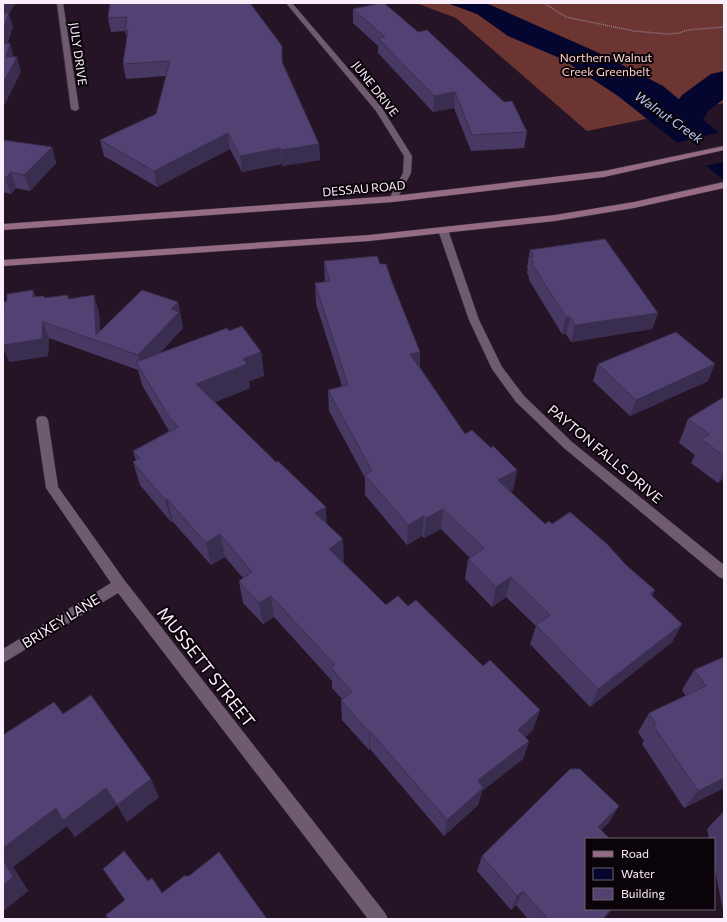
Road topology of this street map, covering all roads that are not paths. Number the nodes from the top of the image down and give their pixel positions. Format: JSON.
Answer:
{"nodes":[{"id":1,"x":60,"y":3,"type":"edge"},
{"id":2,"x":289,"y":3,"type":"edge"},
{"id":3,"x":75,"y":109,"type":"dead end"},
{"id":4,"x":724,"y":148,"type":"edge"},
{"id":5,"x":724,"y":185,"type":"edge"},
{"id":6,"x":393,"y":199,"type":"junction"},
{"id":7,"x":3,"y":227,"type":"edge"},
{"id":8,"x":443,"y":230,"type":"junction"},
{"id":9,"x":3,"y":263,"type":"edge"},
{"id":10,"x":42,"y":420,"type":"dead end"},
{"id":11,"x":724,"y":573,"type":"edge"},
{"id":12,"x":120,"y":585,"type":"junction"},
{"id":13,"x":3,"y":657,"type":"edge"},
{"id":14,"x":379,"y":919,"type":"edge"}],
"edges":[{"from":1,"to":3,"type":"street","name":"JULY DRIVE"},
{"from":2,"to":6,"type":"street","name":"JUNE DRIVE"},
{"from":4,"to":6,"type":"main road","name":"DESSAU ROAD"},
{"from":5,"to":8,"type":"main road"},
{"from":6,"to":7,"type":"main road","name":"DESSAU ROAD"},
{"from":8,"to":9,"type":"main road"},
{"from":8,"to":11,"type":"street","name":"PAYTON FALLS DRIVE"},
{"from":10,"to":12,"type":"street","name":"MUSSETT STREET"},
{"from":12,"to":13,"type":"street","name":"BRIXEY LANE"},
{"from":12,"to":14,"type":"street","name":"MUSSETT STREET"}]}
